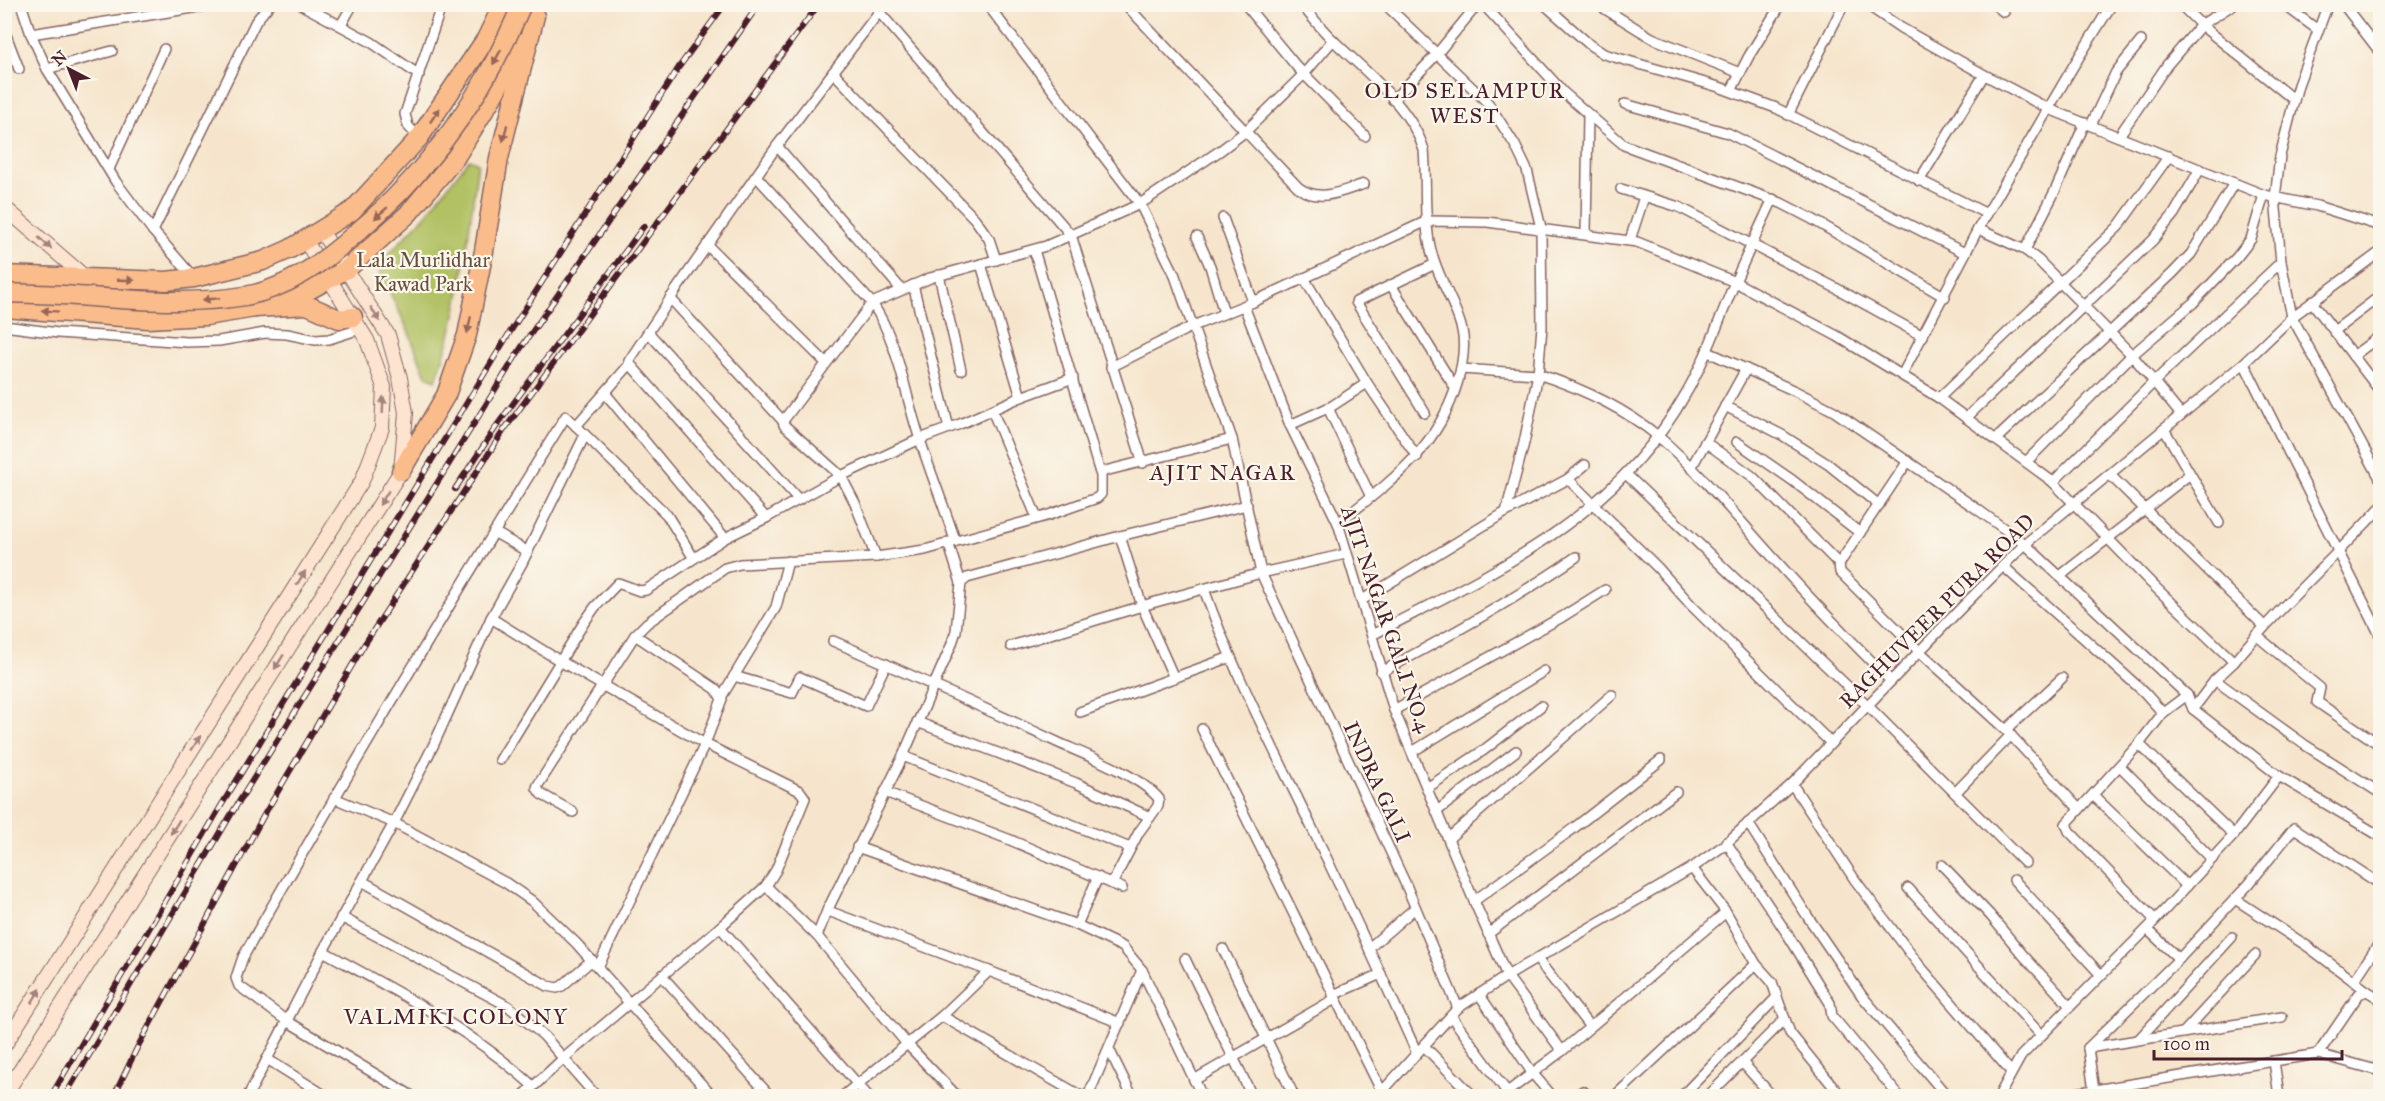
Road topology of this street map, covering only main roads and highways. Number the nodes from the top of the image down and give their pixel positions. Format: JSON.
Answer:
{"nodes":[{"id":1,"x":503,"y":4,"type":"edge"},
{"id":2,"x":532,"y":8,"type":"edge"},
{"id":3,"x":4,"y":275,"type":"edge"},
{"id":4,"x":4,"y":293,"type":"edge"},
{"id":5,"x":4,"y":308,"type":"edge"},
{"id":6,"x":255,"y":308,"type":"junction"},
{"id":7,"x":357,"y":323,"type":"road end"},
{"id":8,"x":401,"y":471,"type":"road end"}],
"edges":[{"from":3,"to":1,"type":"highway","one_way":true},
{"from":2,"to":4,"type":"highway","one_way":true,"bridge":true},
{"from":2,"to":6,"type":"highway"},
{"from":2,"to":8,"type":"highway","one_way":true},
{"from":6,"to":5,"type":"highway","one_way":true},
{"from":6,"to":7,"type":"highway"}]}
